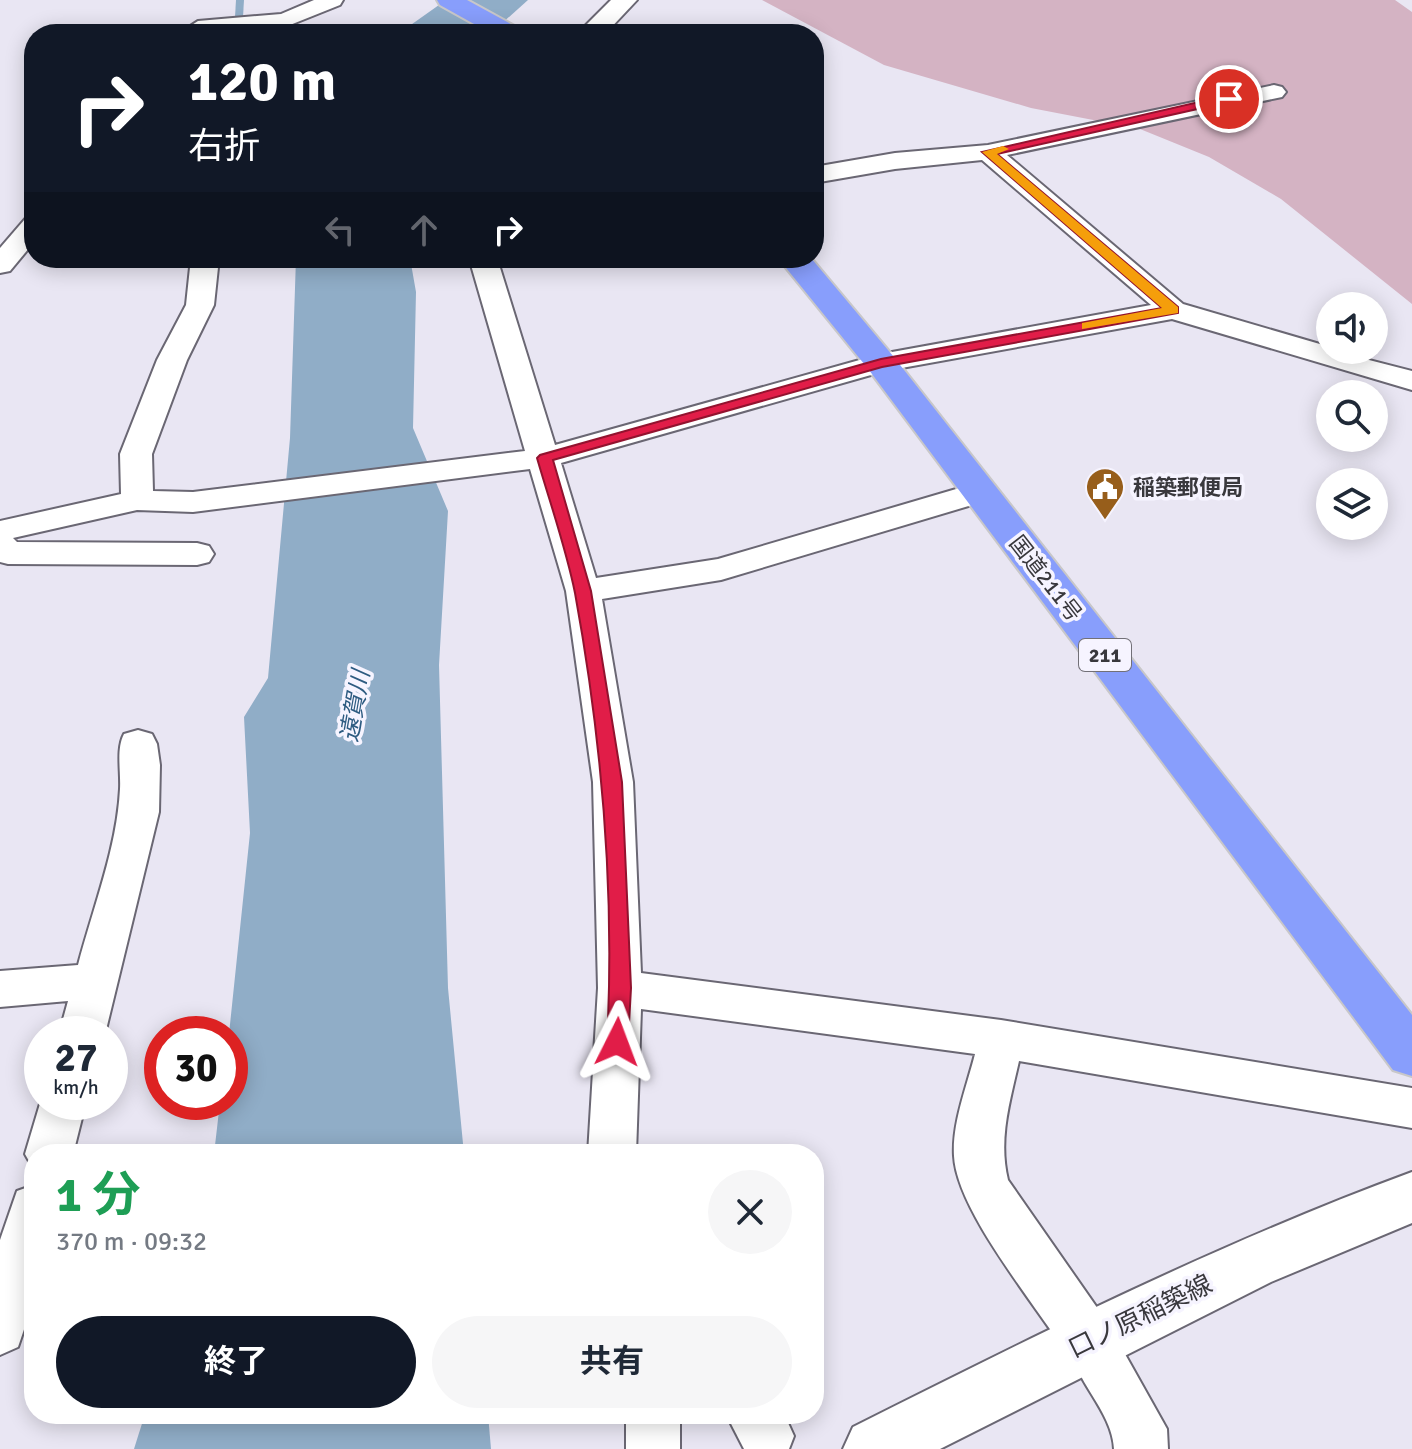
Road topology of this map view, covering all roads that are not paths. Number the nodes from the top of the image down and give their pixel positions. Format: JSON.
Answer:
{"nodes":[{"id":1,"x":332,"y":0,"type":"edge"},
{"id":2,"x":449,"y":0,"type":"edge"},
{"id":3,"x":625,"y":0,"type":"edge"},
{"id":4,"x":219,"y":24,"type":"edge"},
{"id":5,"x":493,"y":24,"type":"edge"},
{"id":6,"x":600,"y":24,"type":"edge"},
{"id":7,"x":1274,"y":92,"type":"dead end"},
{"id":8,"x":988,"y":152,"type":"junction"},
{"id":9,"x":824,"y":173,"type":"edge"},
{"id":10,"x":24,"y":237,"type":"edge"},
{"id":11,"x":0,"y":265,"type":"edge"},
{"id":12,"x":204,"y":268,"type":"edge"},
{"id":13,"x":485,"y":268,"type":"edge"},
{"id":14,"x":802,"y":268,"type":"edge"},
{"id":15,"x":1173,"y":310,"type":"junction"},
{"id":16,"x":881,"y":363,"type":"junction"},
{"id":17,"x":1412,"y":381,"type":"edge"},
{"id":18,"x":532,"y":460,"type":"junction"},
{"id":19,"x":980,"y":492,"type":"junction"},
{"id":20,"x":137,"y":500,"type":"junction"},
{"id":21,"x":0,"y":531,"type":"edge"},
{"id":22,"x":0,"y":544,"type":"edge"},
{"id":23,"x":197,"y":554,"type":"dead end"},
{"id":24,"x":583,"y":591,"type":"junction"},
{"id":25,"x":138,"y":744,"type":"dead end"},
{"id":26,"x":96,"y":981,"type":"junction"},
{"id":27,"x":620,"y":988,"type":"junction"},
{"id":28,"x":0,"y":989,"type":"edge"},
{"id":29,"x":87,"y":1016,"type":"edge"},
{"id":30,"x":1001,"y":1039,"type":"junction"},
{"id":31,"x":1412,"y":1054,"type":"edge"},
{"id":32,"x":1412,"y":1108,"type":"edge"},
{"id":33,"x":58,"y":1120,"type":"edge"},
{"id":34,"x":52,"y":1144,"type":"edge"},
{"id":35,"x":613,"y":1144,"type":"edge"},
{"id":36,"x":1412,"y":1197,"type":"edge"},
{"id":37,"x":24,"y":1243,"type":"edge"},
{"id":38,"x":0,"y":1330,"type":"edge"},
{"id":39,"x":1089,"y":1340,"type":"junction"},
{"id":40,"x":653,"y":1424,"type":"edge"},
{"id":41,"x":653,"y":1449,"type":"edge"},
{"id":42,"x":875,"y":1449,"type":"edge"},
{"id":43,"x":1141,"y":1449,"type":"edge"}],
"edges":[{"from":1,"to":4,"type":"street"},
{"from":2,"to":5,"type":"highway"},
{"from":3,"to":6,"type":"main road"},
{"from":7,"to":8,"type":"street"},
{"from":8,"to":9,"type":"street"},
{"from":8,"to":15,"type":"street"},
{"from":10,"to":11,"type":"street"},
{"from":12,"to":20,"type":"street"},
{"from":13,"to":18,"type":"street"},
{"from":14,"to":16,"type":"highway","name":"国道211号","number":"211"},
{"from":15,"to":16,"type":"street"},
{"from":15,"to":17,"type":"street"},
{"from":16,"to":18,"type":"street"},
{"from":16,"to":19,"type":"highway","name":"国道211号","number":"211"},
{"from":18,"to":20,"type":"street"},
{"from":18,"to":24,"type":"street"},
{"from":19,"to":24,"type":"street"},
{"from":19,"to":31,"type":"highway","name":"国道211号","number":"211"},
{"from":20,"to":21,"type":"street"},
{"from":22,"to":23,"type":"street"},
{"from":24,"to":27,"type":"street"},
{"from":25,"to":26,"type":"street"},
{"from":26,"to":28,"type":"street"},
{"from":26,"to":29,"type":"street"},
{"from":27,"to":30,"type":"street"},
{"from":27,"to":35,"type":"street"},
{"from":30,"to":32,"type":"street"},
{"from":30,"to":39,"type":"street"},
{"from":33,"to":34,"type":"street"},
{"from":36,"to":39,"type":"main road","name":"口ノ原稲築線"},
{"from":37,"to":38,"type":"street"},
{"from":39,"to":42,"type":"main road","name":"口ノ原稲築線"},
{"from":39,"to":43,"type":"street"},
{"from":40,"to":41,"type":"street"}]}
